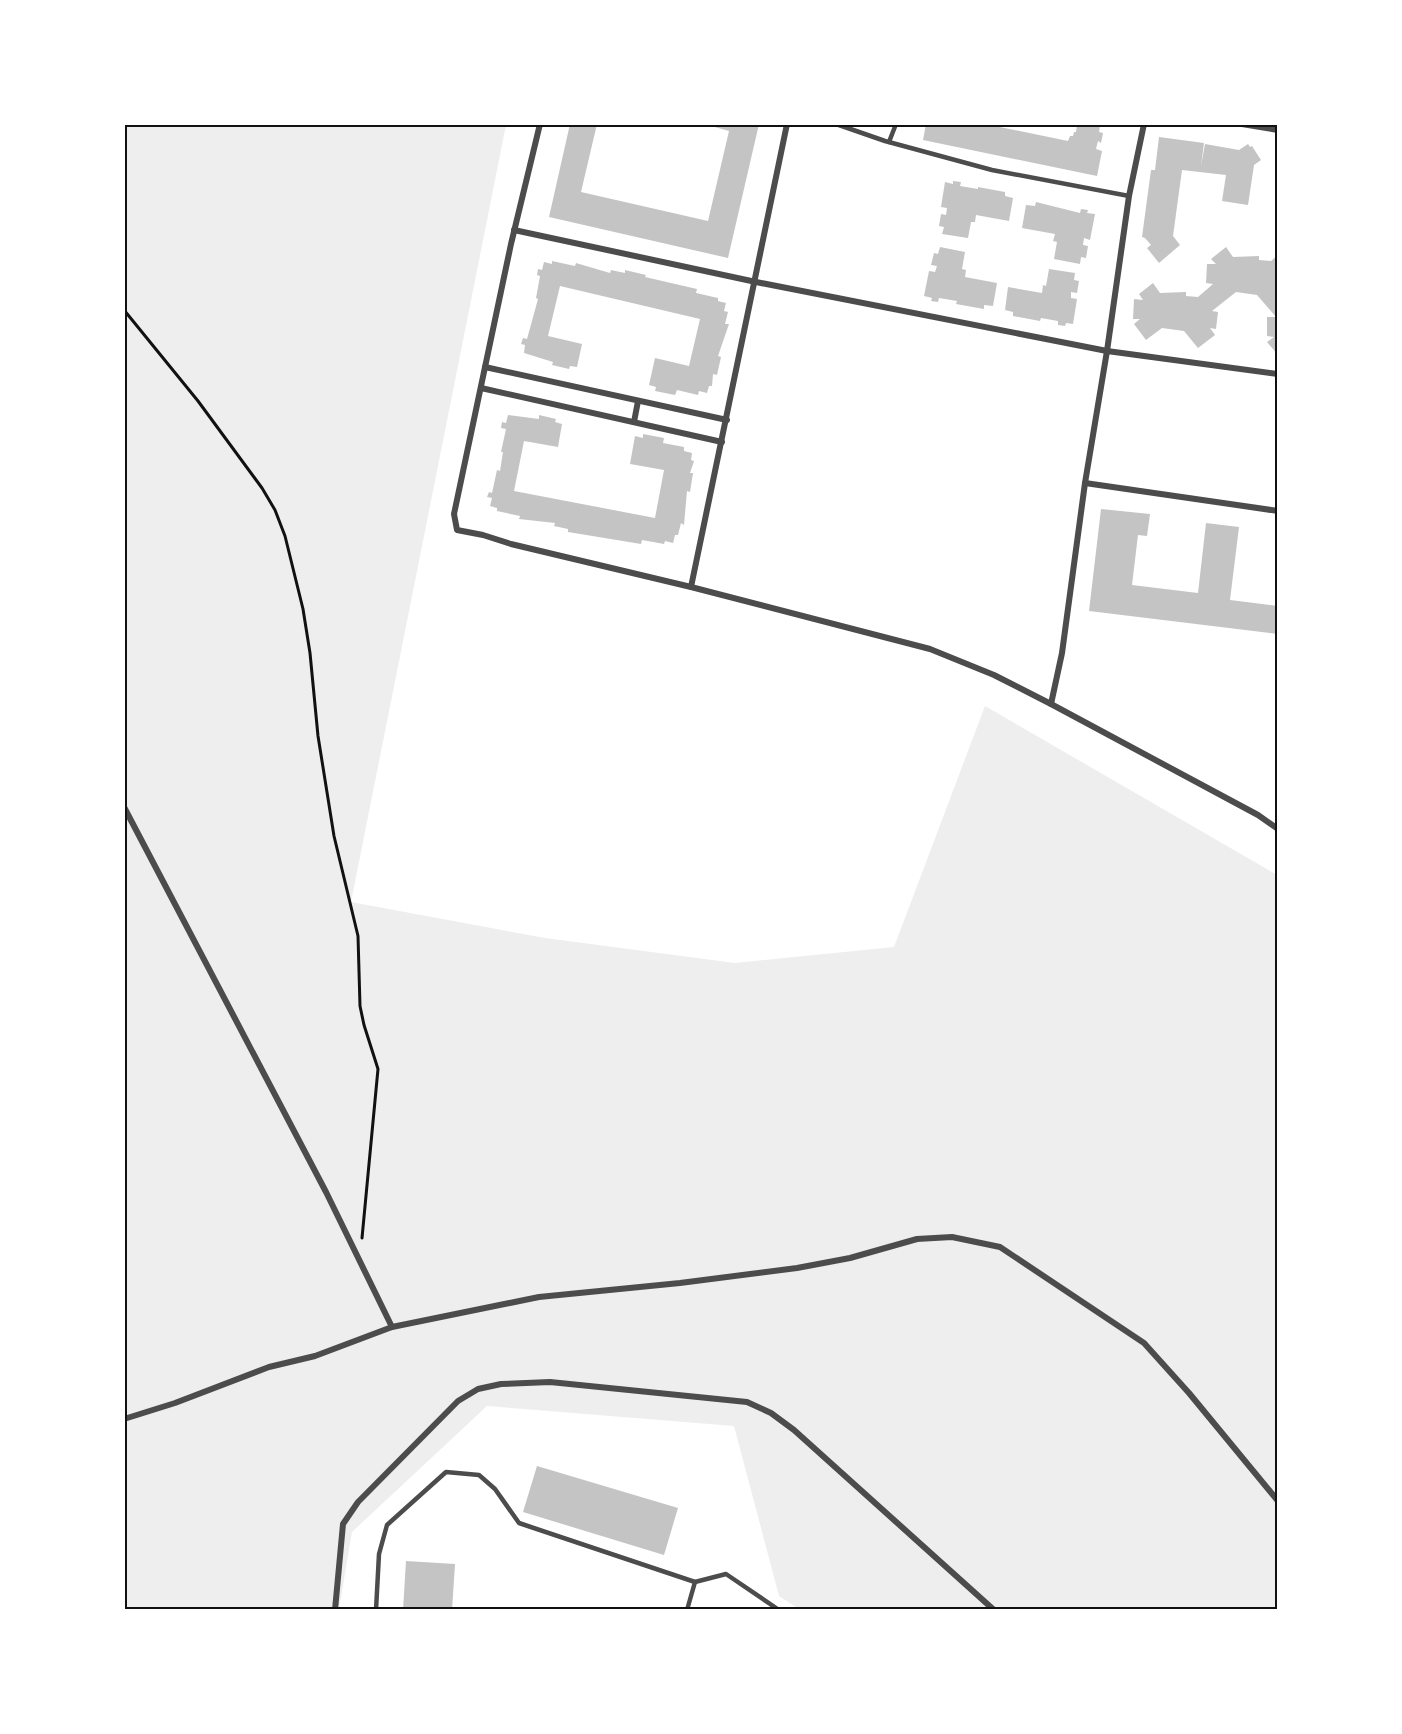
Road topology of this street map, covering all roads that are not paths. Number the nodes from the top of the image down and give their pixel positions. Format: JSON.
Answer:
{"nodes":[{"id":1,"x":540,"y":124,"type":"edge"},
{"id":2,"x":787,"y":124,"type":"edge"},
{"id":3,"x":836,"y":124,"type":"edge"},
{"id":4,"x":896,"y":124,"type":"edge"},
{"id":5,"x":1144,"y":124,"type":"edge"},
{"id":6,"x":1242,"y":124,"type":"edge"},
{"id":7,"x":1278,"y":130,"type":"edge"},
{"id":8,"x":889,"y":142,"type":"junction"},
{"id":9,"x":1129,"y":196,"type":"junction"},
{"id":10,"x":514,"y":230,"type":"junction"},
{"id":11,"x":756,"y":282,"type":"junction"},
{"id":12,"x":1107,"y":351,"type":"junction"},
{"id":13,"x":485,"y":367,"type":"junction"},
{"id":14,"x":1278,"y":374,"type":"edge"},
{"id":15,"x":480,"y":388,"type":"junction"},
{"id":16,"x":638,"y":401,"type":"junction"},
{"id":17,"x":727,"y":420,"type":"junction"},
{"id":18,"x":634,"y":422,"type":"junction"},
{"id":19,"x":722,"y":442,"type":"junction"},
{"id":20,"x":1085,"y":483,"type":"junction"},
{"id":21,"x":1278,"y":511,"type":"edge"},
{"id":22,"x":691,"y":587,"type":"junction"},
{"id":23,"x":1051,"y":704,"type":"junction"},
{"id":24,"x":124,"y":807,"type":"edge"},
{"id":25,"x":1278,"y":829,"type":"edge"},
{"id":26,"x":392,"y":1327,"type":"junction"},
{"id":27,"x":124,"y":1419,"type":"edge"},
{"id":28,"x":1278,"y":1501,"type":"edge"},
{"id":29,"x":695,"y":1582,"type":"junction"},
{"id":30,"x":335,"y":1610,"type":"edge"},
{"id":31,"x":376,"y":1610,"type":"edge"},
{"id":32,"x":687,"y":1610,"type":"edge"},
{"id":33,"x":779,"y":1610,"type":"edge"},
{"id":34,"x":994,"y":1610,"type":"edge"}],
"edges":[{"from":1,"to":10,"type":"street"},
{"from":2,"to":11,"type":"street"},
{"from":3,"to":8,"type":"lane"},
{"from":4,"to":8,"type":"lane"},
{"from":5,"to":9,"type":"street"},
{"from":6,"to":7,"type":"street"},
{"from":8,"to":9,"type":"lane"},
{"from":9,"to":12,"type":"street"},
{"from":10,"to":11,"type":"street"},
{"from":10,"to":13,"type":"street"},
{"from":11,"to":12,"type":"street"},
{"from":11,"to":17,"type":"street"},
{"from":12,"to":14,"type":"street"},
{"from":12,"to":20,"type":"street"},
{"from":13,"to":15,"type":"street"},
{"from":13,"to":16,"type":"street"},
{"from":15,"to":18,"type":"street"},
{"from":15,"to":22,"type":"street"},
{"from":16,"to":17,"type":"street"},
{"from":16,"to":18,"type":"street"},
{"from":17,"to":19,"type":"street"},
{"from":18,"to":19,"type":"street"},
{"from":19,"to":22,"type":"street"},
{"from":20,"to":21,"type":"street"},
{"from":20,"to":23,"type":"street"},
{"from":22,"to":23,"type":"street"},
{"from":23,"to":25,"type":"street"},
{"from":24,"to":26,"type":"street"},
{"from":26,"to":27,"type":"street"},
{"from":26,"to":28,"type":"street"},
{"from":29,"to":31,"type":"lane"},
{"from":29,"to":32,"type":"lane"},
{"from":29,"to":33,"type":"lane"},
{"from":30,"to":34,"type":"street"}]}
